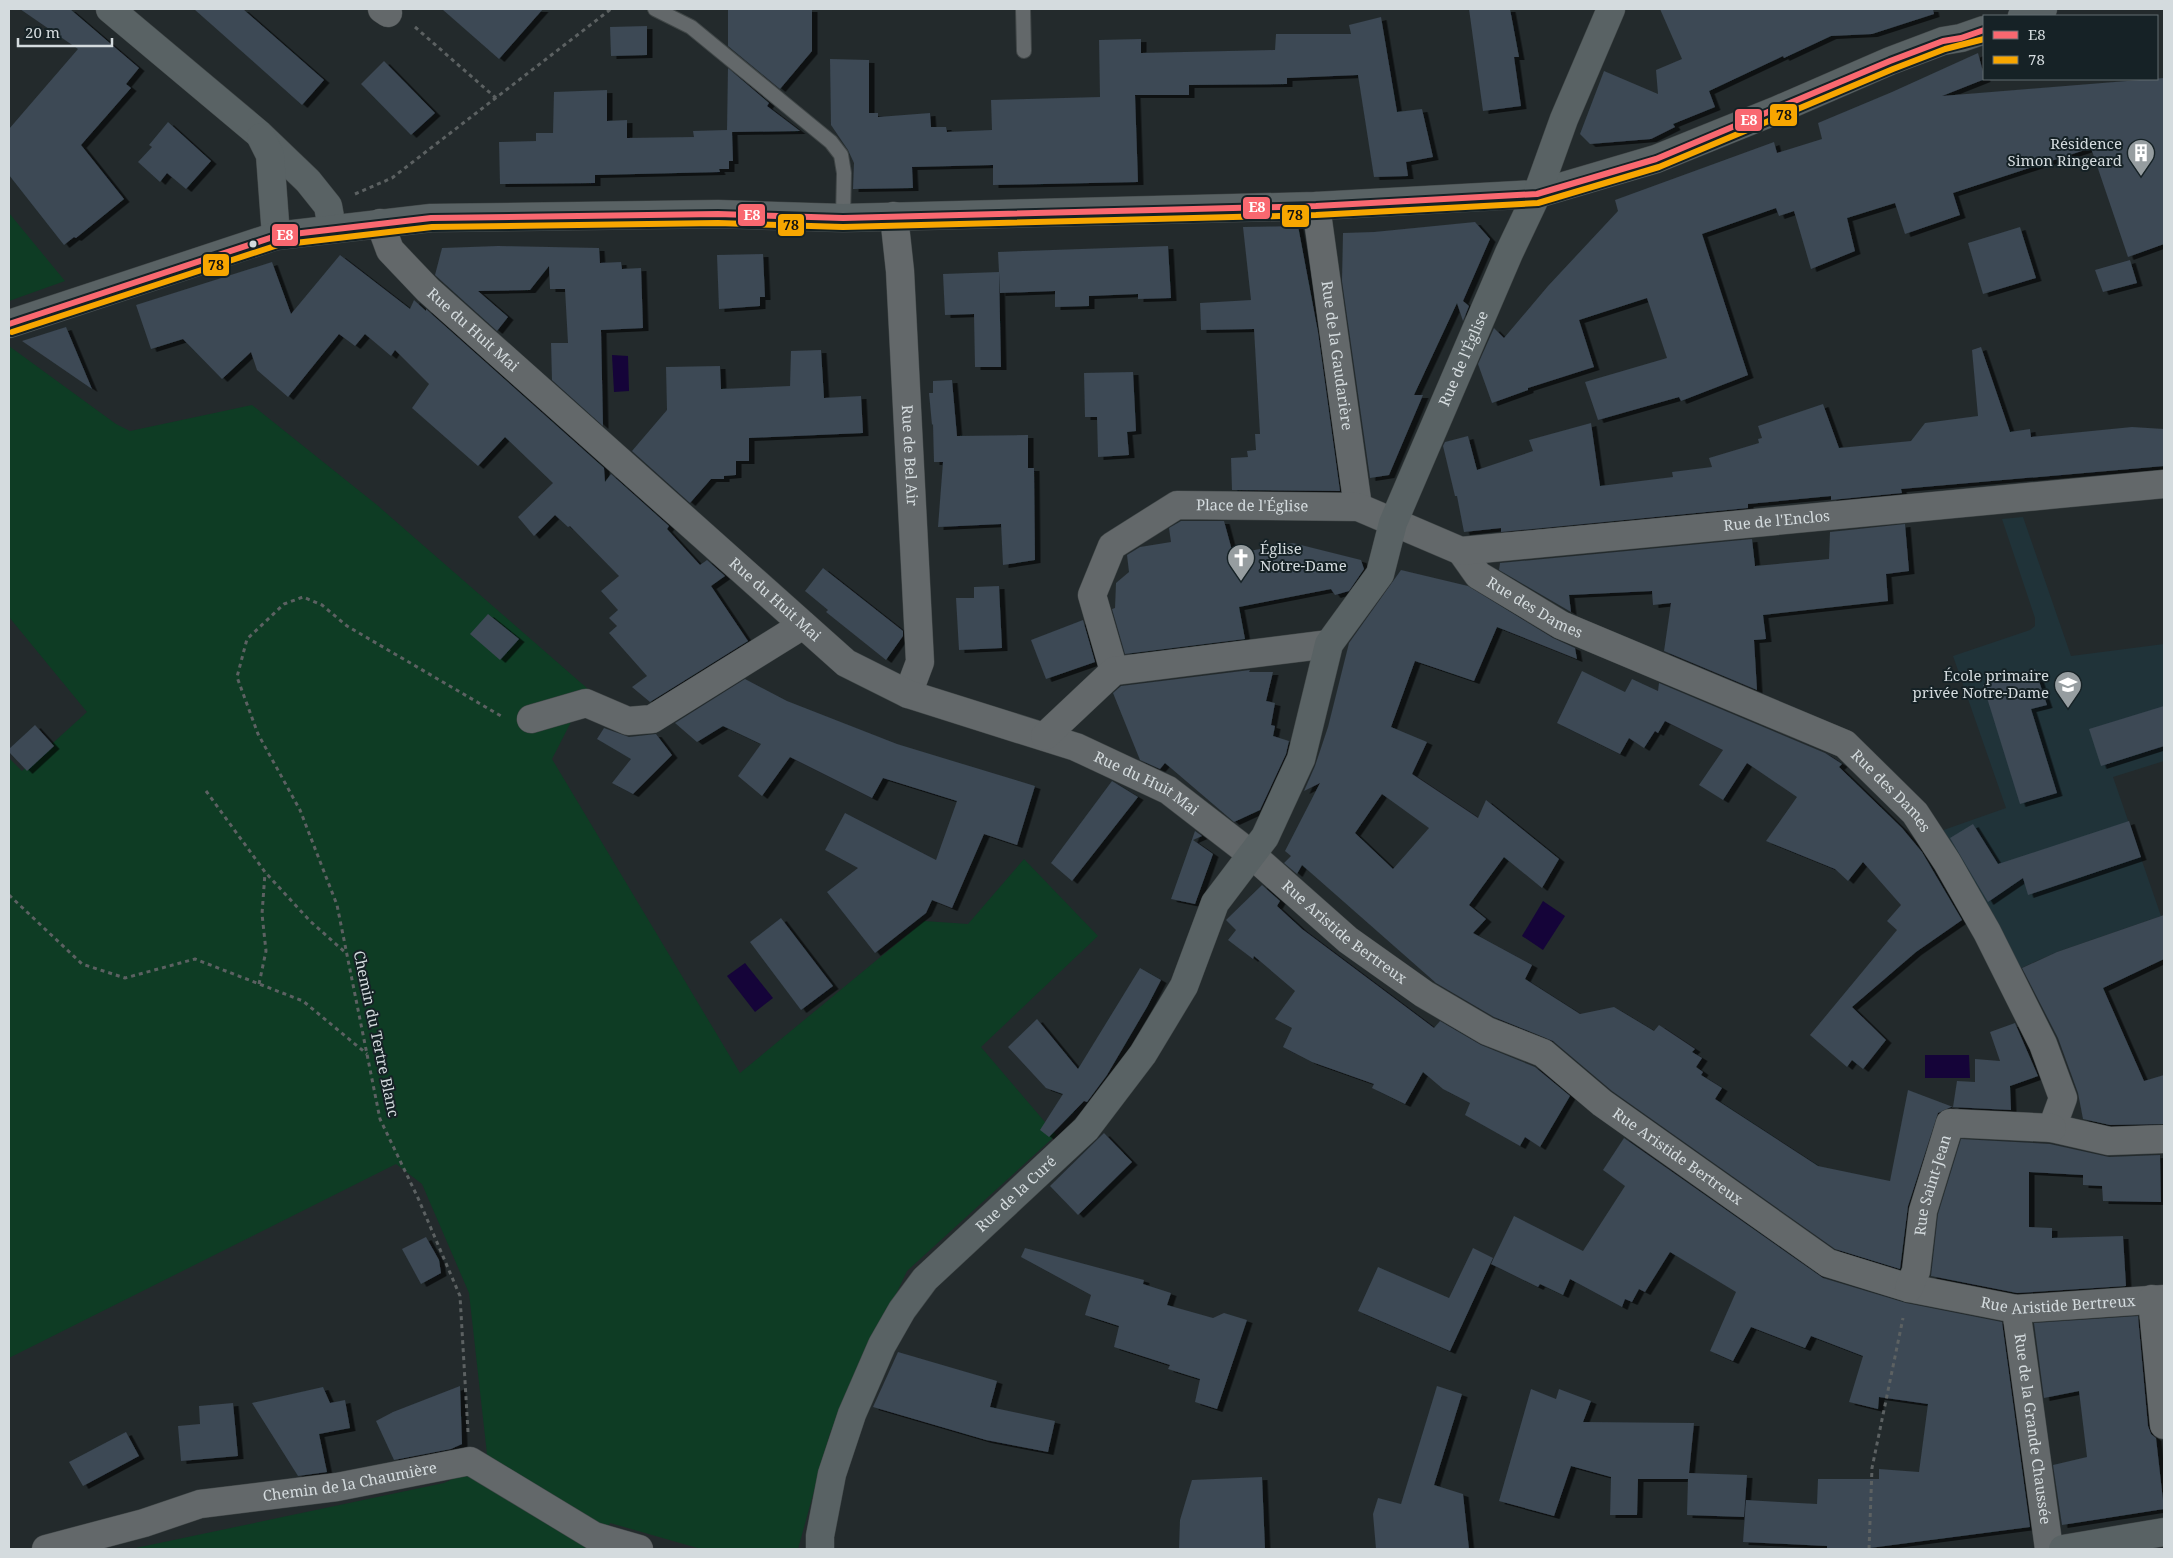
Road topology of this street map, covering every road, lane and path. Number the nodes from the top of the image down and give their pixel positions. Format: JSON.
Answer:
{"nodes":[{"id":1,"x":110,"y":9,"type":"edge"},
{"id":2,"x":611,"y":9,"type":"edge"},
{"id":3,"x":654,"y":9,"type":"edge"},
{"id":4,"x":1023,"y":9,"type":"edge"},
{"id":5,"x":1611,"y":9,"type":"edge"},
{"id":6,"x":2043,"y":9,"type":"edge"},
{"id":7,"x":385,"y":11,"type":"edge"},
{"id":8,"x":2025,"y":15,"type":"edge"},
{"id":9,"x":1983,"y":30,"type":"edge"},
{"id":10,"x":1024,"y":51,"type":"dead end"},
{"id":11,"x":496,"y":98,"type":"junction"},
{"id":12,"x":259,"y":134,"type":"junction"},
{"id":13,"x":1537,"y":194,"type":"junction"},
{"id":14,"x":1316,"y":206,"type":"junction"},
{"id":15,"x":894,"y":216,"type":"junction"},
{"id":16,"x":330,"y":217,"type":"junction"},
{"id":17,"x":842,"y":218,"type":"junction"},
{"id":18,"x":380,"y":223,"type":"junction"},
{"id":19,"x":276,"y":236,"type":"junction"},
{"id":20,"x":9,"y":324,"type":"edge"},
{"id":21,"x":2164,"y":484,"type":"edge"},
{"id":22,"x":1358,"y":506,"type":"junction"},
{"id":23,"x":1393,"y":523,"type":"junction"},
{"id":24,"x":1461,"y":551,"type":"junction"},
{"id":25,"x":803,"y":625,"type":"junction"},
{"id":26,"x":1330,"y":644,"type":"junction"},
{"id":27,"x":1114,"y":671,"type":"junction"},
{"id":28,"x":908,"y":694,"type":"junction"},
{"id":29,"x":531,"y":719,"type":"joint"},
{"id":30,"x":1045,"y":736,"type":"junction"},
{"id":31,"x":206,"y":791,"type":"dead end"},
{"id":32,"x":1252,"y":855,"type":"junction"},
{"id":33,"x":266,"y":872,"type":"junction"},
{"id":34,"x":9,"y":895,"type":"edge"},
{"id":35,"x":348,"y":955,"type":"junction"},
{"id":36,"x":259,"y":984,"type":"junction"},
{"id":37,"x":367,"y":1054,"type":"junction"},
{"id":38,"x":2052,"y":1128,"type":"junction"},
{"id":39,"x":2164,"y":1139,"type":"edge"},
{"id":40,"x":1910,"y":1288,"type":"junction"},
{"id":41,"x":2158,"y":1299,"type":"edge"},
{"id":42,"x":2016,"y":1309,"type":"junction"},
{"id":43,"x":2164,"y":1425,"type":"edge"},
{"id":44,"x":470,"y":1461,"type":"junction"},
{"id":45,"x":2164,"y":1532,"type":"edge"},
{"id":46,"x":46,"y":1549,"type":"edge"},
{"id":47,"x":639,"y":1549,"type":"edge"},
{"id":48,"x":820,"y":1549,"type":"edge"},
{"id":49,"x":1869,"y":1549,"type":"edge"},
{"id":50,"x":2049,"y":1549,"type":"edge"},
{"id":51,"x":2063,"y":1549,"type":"edge"}],
"edges":[{"from":1,"to":12,"type":"main road"},
{"from":2,"to":11,"type":"path"},
{"from":3,"to":17,"type":"lane"},
{"from":4,"to":10,"type":"lane"},
{"from":5,"to":13,"type":"main road","name":"Rue de l'Église"},
{"from":6,"to":8,"type":"main road"},
{"from":7,"to":11,"type":"path"},
{"from":9,"to":13,"type":"main road"},
{"from":11,"to":16,"type":"path"},
{"from":12,"to":16,"type":"main road"},
{"from":12,"to":19,"type":"main road"},
{"from":13,"to":14,"type":"main road"},
{"from":13,"to":23,"type":"main road","name":"Rue de l'Église"},
{"from":14,"to":15,"type":"main road"},
{"from":14,"to":22,"type":"street","name":"Rue de la Gaudarière"},
{"from":15,"to":17,"type":"main road"},
{"from":15,"to":28,"type":"street","name":"Rue de Bel Air"},
{"from":16,"to":18,"type":"main road"},
{"from":16,"to":19,"type":"main road"},
{"from":17,"to":18,"type":"main road"},
{"from":18,"to":25,"type":"street","name":"Rue du Huit Mai"},
{"from":19,"to":20,"type":"main road"},
{"from":21,"to":24,"type":"street","name":"Rue de l'Enclos"},
{"from":22,"to":23,"type":"street","name":"Place de l'Église"},
{"from":22,"to":27,"type":"street","name":"Place de l'Église"},
{"from":23,"to":24,"type":"street"},
{"from":23,"to":26,"type":"main road"},
{"from":24,"to":38,"type":"street","name":"Rue des Dames"},
{"from":25,"to":28,"type":"street","name":"Rue du Huit Mai"},
{"from":25,"to":29,"type":"street"},
{"from":26,"to":27,"type":"street"},
{"from":26,"to":32,"type":"main road"},
{"from":27,"to":30,"type":"street"},
{"from":28,"to":30,"type":"street","name":"Rue du Huit Mai"},
{"from":29,"to":35,"type":"path","name":"Chemin du Tertre Blanc"},
{"from":30,"to":32,"type":"street","name":"Rue du Huit Mai"},
{"from":31,"to":33,"type":"path"},
{"from":32,"to":40,"type":"street","name":"Rue Aristide Bertreux"},
{"from":32,"to":48,"type":"main road","name":"Rue de la Curé"},
{"from":33,"to":35,"type":"path"},
{"from":33,"to":36,"type":"path"},
{"from":34,"to":36,"type":"path"},
{"from":35,"to":37,"type":"path","name":"Chemin du Tertre Blanc"},
{"from":36,"to":37,"type":"path"},
{"from":37,"to":44,"type":"path","name":"Chemin du Tertre Blanc"},
{"from":38,"to":39,"type":"street"},
{"from":38,"to":40,"type":"street","name":"Rue Saint-Jean"},
{"from":40,"to":42,"type":"street","name":"Rue Aristide Bertreux"},
{"from":40,"to":49,"type":"path"},
{"from":41,"to":42,"type":"street","name":"Rue Aristide Bertreux"},
{"from":41,"to":43,"type":"street"},
{"from":42,"to":50,"type":"street","name":"Rue de la Grande Chaussée"},
{"from":44,"to":46,"type":"street","name":"Chemin de la Chaumière"},
{"from":44,"to":47,"type":"street"},
{"from":45,"to":51,"type":"main road"}]}
